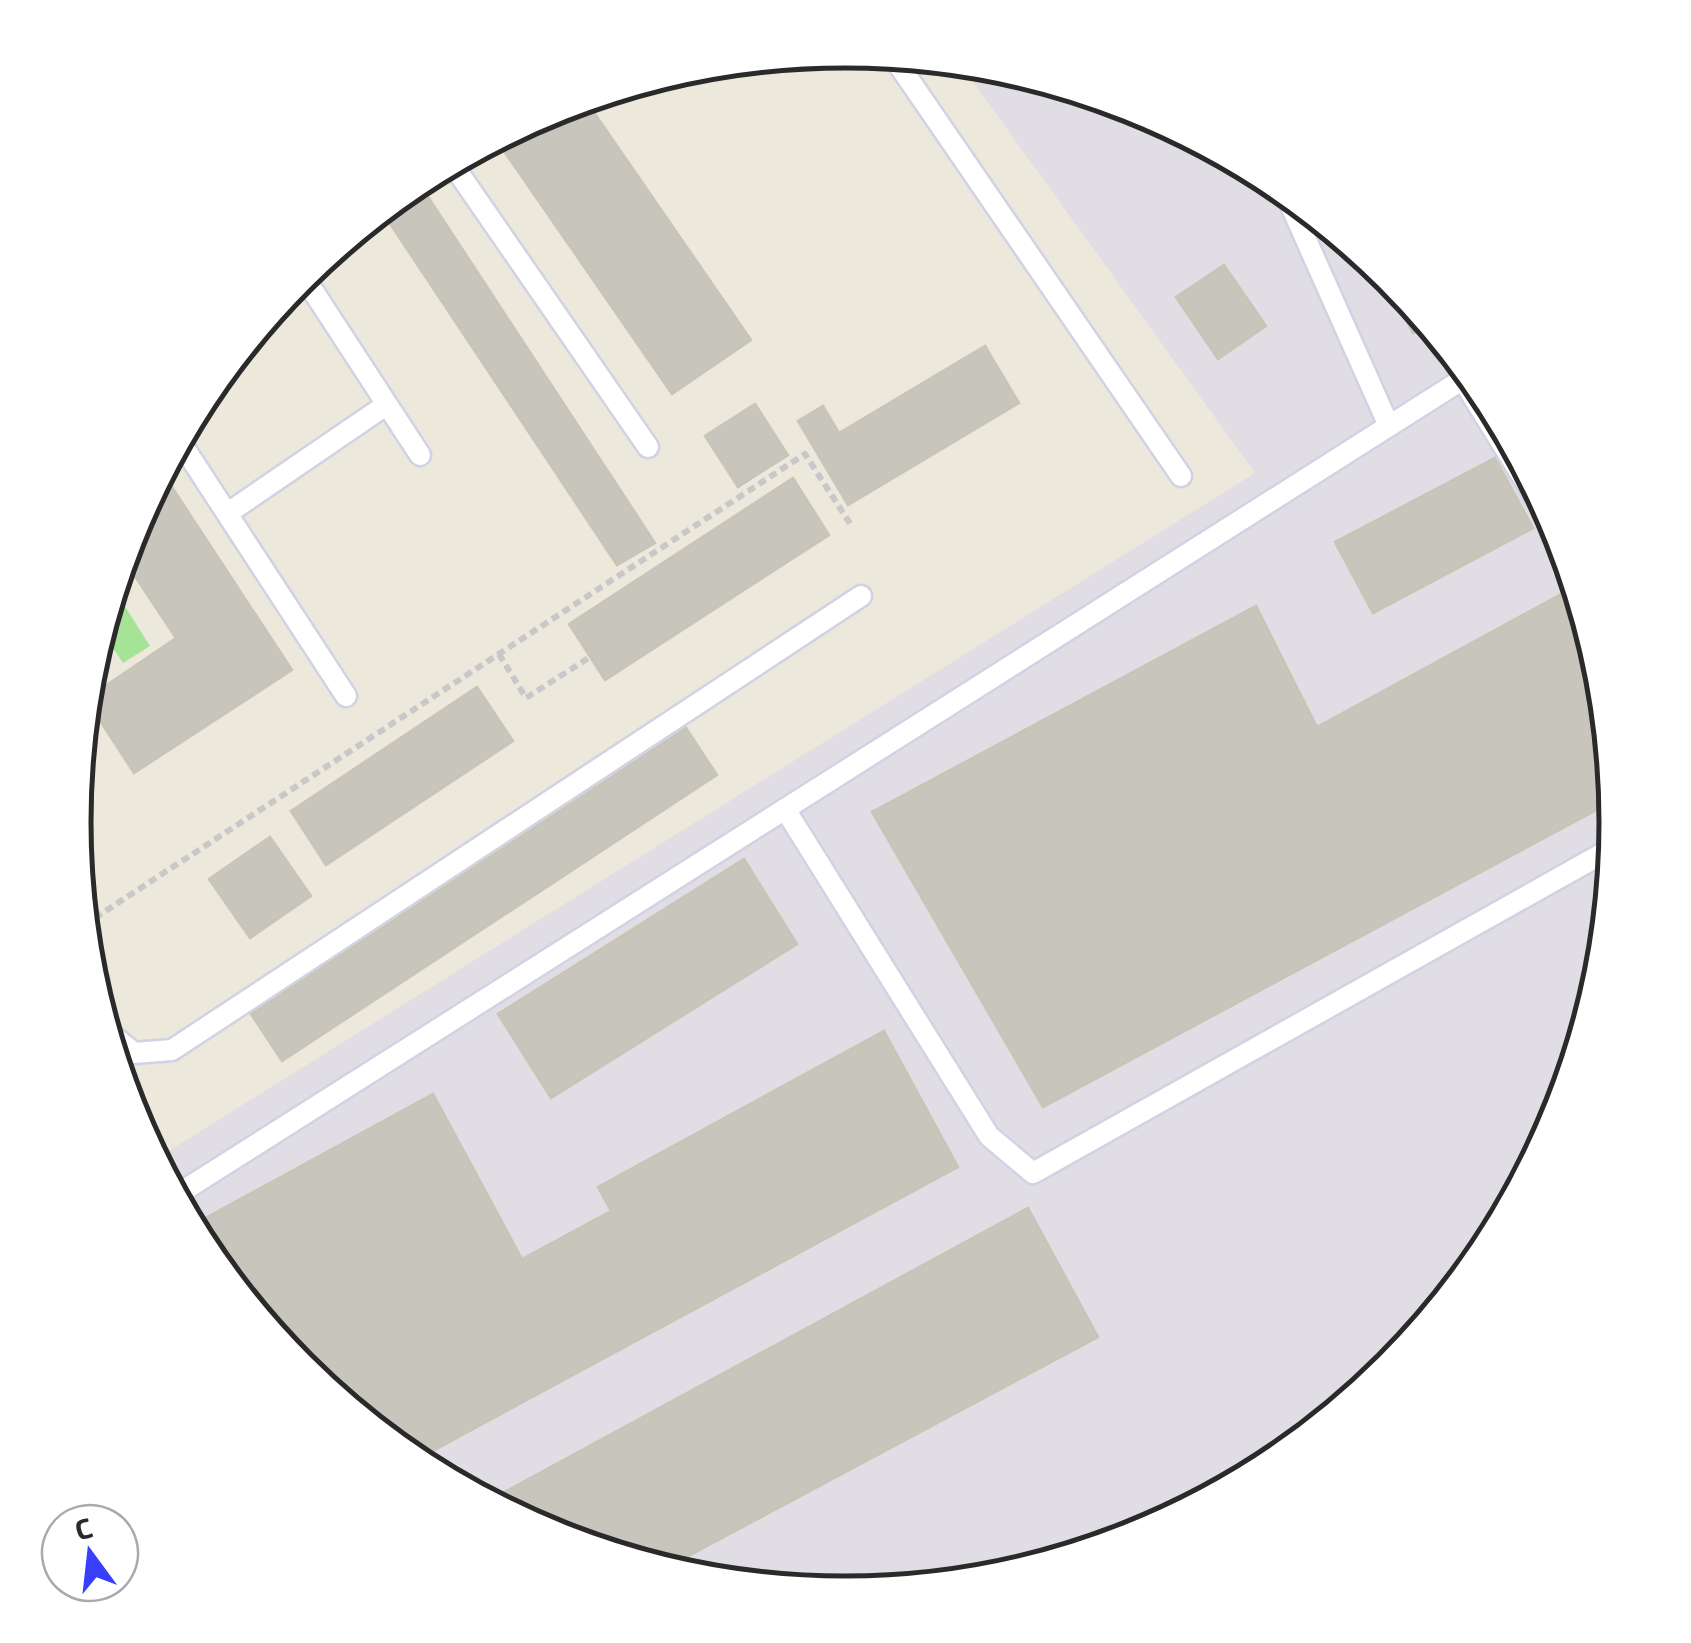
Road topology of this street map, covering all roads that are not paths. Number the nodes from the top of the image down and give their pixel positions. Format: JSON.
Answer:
{"nodes":[{"id":1,"x":903,"y":70,"type":"edge"},
{"id":2,"x":459,"y":175,"type":"edge"},
{"id":3,"x":1296,"y":217,"type":"edge"},
{"id":4,"x":311,"y":289,"type":"edge"},
{"id":5,"x":1458,"y":382,"type":"edge"},
{"id":6,"x":386,"y":405,"type":"junction"},
{"id":7,"x":1390,"y":426,"type":"junction"},
{"id":8,"x":648,"y":447,"type":"dead end"},
{"id":9,"x":188,"y":454,"type":"edge"},
{"id":10,"x":420,"y":454,"type":"dead end"},
{"id":11,"x":1181,"y":476,"type":"dead end"},
{"id":12,"x":228,"y":513,"type":"junction"},
{"id":13,"x":861,"y":596,"type":"dead end"},
{"id":14,"x":346,"y":696,"type":"dead end"},
{"id":15,"x":785,"y":809,"type":"junction"},
{"id":16,"x":1599,"y":856,"type":"edge"},
{"id":17,"x":127,"y":1047,"type":"edge"},
{"id":18,"x":187,"y":1188,"type":"edge"}],
"edges":[{"from":1,"to":11,"type":"lane"},
{"from":2,"to":8,"type":"lane"},
{"from":3,"to":7,"type":"lane"},
{"from":4,"to":6,"type":"lane"},
{"from":5,"to":7,"type":"lane"},
{"from":6,"to":10,"type":"lane"},
{"from":6,"to":12,"type":"lane"},
{"from":7,"to":15,"type":"lane"},
{"from":9,"to":12,"type":"lane"},
{"from":12,"to":14,"type":"lane"},
{"from":13,"to":17,"type":"lane"},
{"from":15,"to":16,"type":"lane"},
{"from":15,"to":18,"type":"lane"}]}
